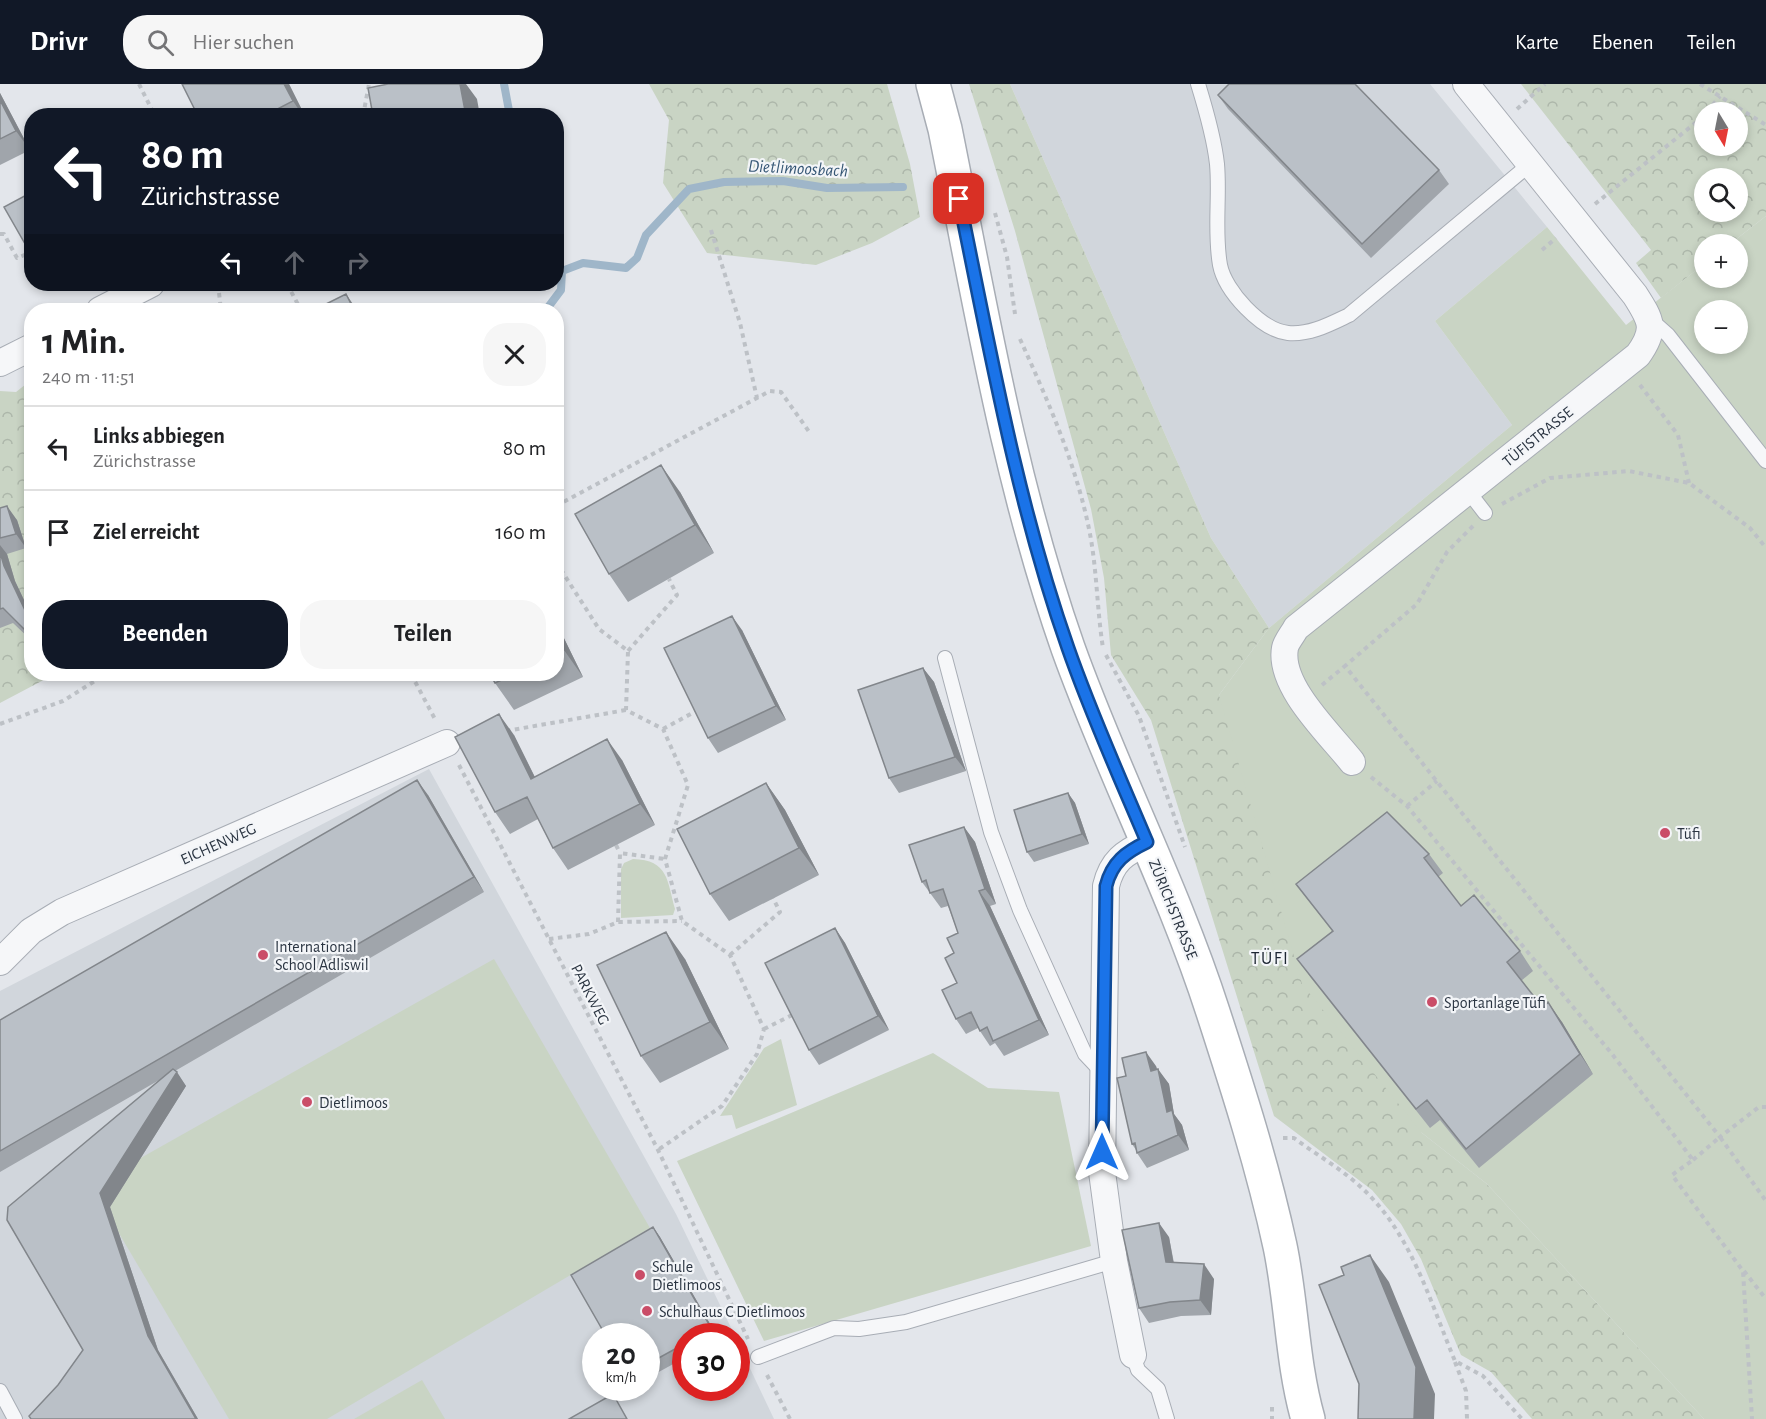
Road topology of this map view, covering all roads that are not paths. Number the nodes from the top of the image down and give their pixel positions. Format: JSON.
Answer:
{"nodes":[{"id":1,"x":933,"y":84,"type":"edge"},
{"id":2,"x":1198,"y":84,"type":"edge"},
{"id":3,"x":1466,"y":84,"type":"edge"},
{"id":4,"x":1529,"y":165,"type":"junction"},
{"id":5,"x":137,"y":291,"type":"edge"},
{"id":6,"x":114,"y":303,"type":"edge"},
{"id":7,"x":1650,"y":319,"type":"junction"},
{"id":8,"x":24,"y":351,"type":"edge"},
{"id":9,"x":0,"y":363,"type":"edge"},
{"id":10,"x":1766,"y":461,"type":"edge"},
{"id":11,"x":1468,"y":491,"type":"junction"},
{"id":12,"x":1485,"y":513,"type":"road end"},
{"id":13,"x":945,"y":658,"type":"dead end"},
{"id":14,"x":447,"y":742,"type":"road end"},
{"id":15,"x":1352,"y":762,"type":"road end"},
{"id":16,"x":1147,"y":842,"type":"junction"},
{"id":17,"x":0,"y":962,"type":"edge"},
{"id":18,"x":1101,"y":1071,"type":"junction"},
{"id":19,"x":1114,"y":1261,"type":"junction"},
{"id":20,"x":1133,"y":1355,"type":"joint"},
{"id":21,"x":758,"y":1357,"type":"dead end"},
{"id":22,"x":0,"y":1391,"type":"edge"},
{"id":23,"x":1303,"y":1410,"type":"edge"},
{"id":24,"x":15,"y":1419,"type":"edge"},
{"id":25,"x":1167,"y":1419,"type":"edge"}],
"edges":[{"from":1,"to":16,"type":"main road","name":"ZÜRICHSTRASSE"},
{"from":2,"to":4,"type":"lane"},
{"from":3,"to":4,"type":"street"},
{"from":4,"to":7,"type":"street"},
{"from":5,"to":6,"type":"street"},
{"from":7,"to":10,"type":"lane"},
{"from":7,"to":11,"type":"street","name":"TÜFISTRASSE"},
{"from":8,"to":9,"type":"street"},
{"from":11,"to":12,"type":"lane"},
{"from":11,"to":15,"type":"street","name":"TÜFISTRASSE"},
{"from":13,"to":18,"type":"lane"},
{"from":14,"to":17,"type":"street","name":"EICHENWEG"},
{"from":16,"to":18,"type":"street"},
{"from":16,"to":23,"type":"main road","name":"ZÜRICHSTRASSE"},
{"from":18,"to":19,"type":"street"},
{"from":19,"to":20,"type":"street"},
{"from":19,"to":21,"type":"lane"},
{"from":20,"to":25,"type":"lane"},
{"from":22,"to":24,"type":"lane"}]}
